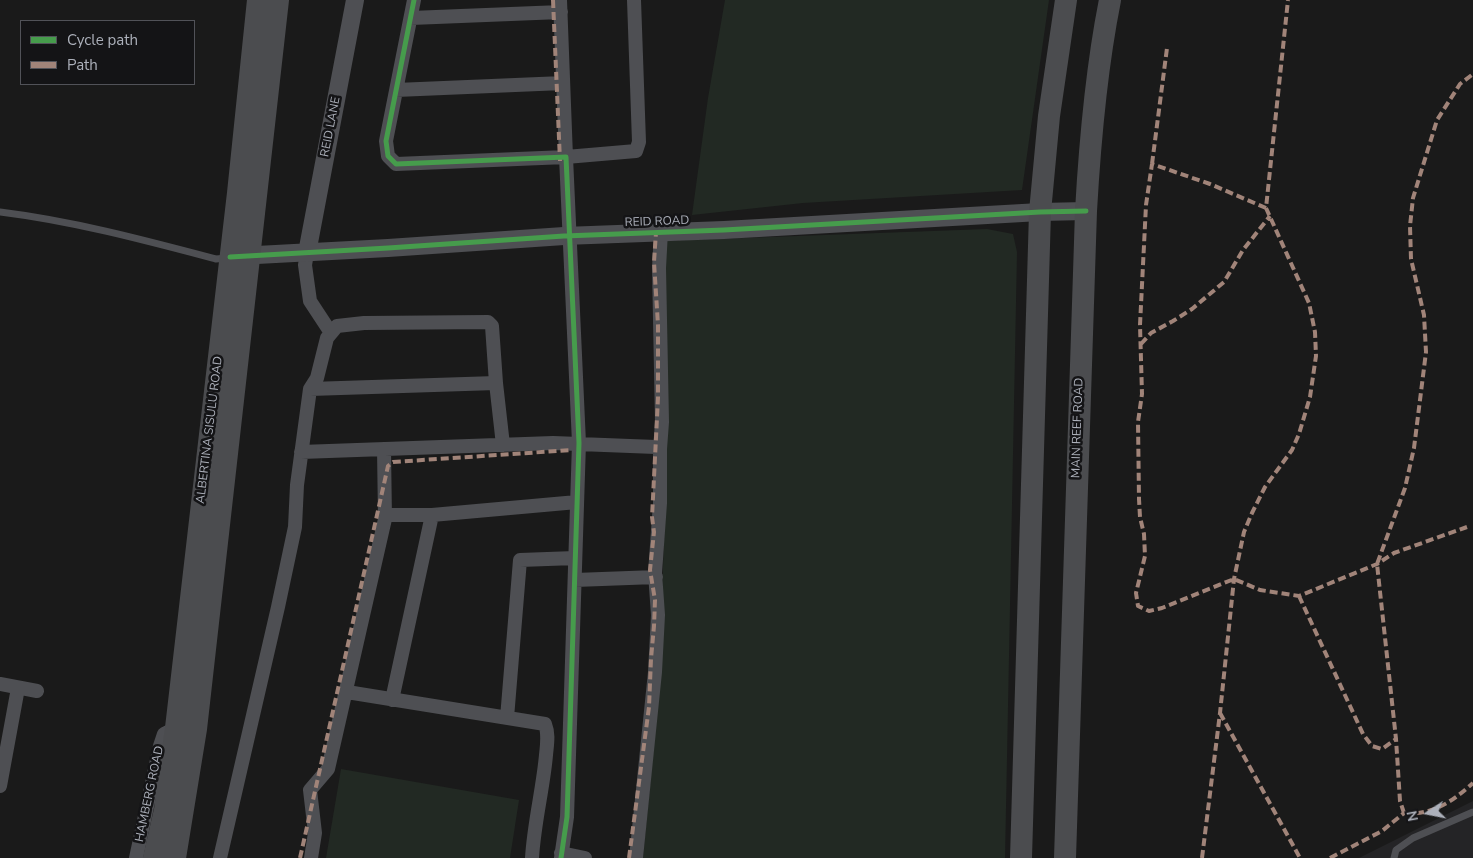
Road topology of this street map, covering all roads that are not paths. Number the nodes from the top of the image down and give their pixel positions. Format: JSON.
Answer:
{"nodes":[{"id":1,"x":258,"y":0,"type":"edge"},
{"id":2,"x":278,"y":0,"type":"edge"},
{"id":3,"x":355,"y":0,"type":"edge"},
{"id":4,"x":414,"y":0,"type":"edge"},
{"id":5,"x":634,"y":0,"type":"edge"},
{"id":6,"x":1066,"y":0,"type":"edge"},
{"id":7,"x":1110,"y":0,"type":"edge"},
{"id":8,"x":561,"y":6,"type":"edge"},
{"id":9,"x":410,"y":18,"type":"junction"},
{"id":10,"x":563,"y":83,"type":"junction"},
{"id":11,"x":396,"y":90,"type":"junction"},
{"id":12,"x":566,"y":157,"type":"junction"},
{"id":13,"x":1086,"y":211,"type":"junction"},
{"id":14,"x":0,"y":212,"type":"edge"},
{"id":15,"x":1040,"y":212,"type":"junction"},
{"id":16,"x":661,"y":232,"type":"junction"},
{"id":17,"x":570,"y":235,"type":"junction"},
{"id":18,"x":307,"y":253,"type":"junction"},
{"id":19,"x":240,"y":256,"type":"junction"},
{"id":20,"x":331,"y":333,"type":"junction"},
{"id":21,"x":496,"y":384,"type":"junction"},
{"id":22,"x":310,"y":389,"type":"junction"},
{"id":23,"x":579,"y":443,"type":"junction"},
{"id":24,"x":503,"y":445,"type":"junction"},
{"id":25,"x":656,"y":447,"type":"dead end"},
{"id":26,"x":384,"y":449,"type":"junction"},
{"id":27,"x":301,"y":452,"type":"junction"},
{"id":28,"x":577,"y":502,"type":"junction"},
{"id":29,"x":385,"y":515,"type":"junction"},
{"id":30,"x":432,"y":515,"type":"junction"},
{"id":31,"x":576,"y":558,"type":"junction"},
{"id":32,"x":656,"y":577,"type":"junction"},
{"id":33,"x":575,"y":580,"type":"junction"},
{"id":34,"x":0,"y":684,"type":"edge"},
{"id":35,"x":18,"y":688,"type":"junction"},
{"id":36,"x":37,"y":691,"type":"dead end"},
{"id":37,"x":347,"y":692,"type":"junction"},
{"id":38,"x":392,"y":700,"type":"junction"},
{"id":39,"x":507,"y":718,"type":"junction"},
{"id":40,"x":186,"y":729,"type":"junction"},
{"id":41,"x":0,"y":786,"type":"edge"},
{"id":42,"x":1473,"y":812,"type":"edge"},
{"id":43,"x":561,"y":856,"type":"edge"},
{"id":44,"x":136,"y":858,"type":"edge"},
{"id":45,"x":154,"y":858,"type":"edge"},
{"id":46,"x":175,"y":858,"type":"edge"},
{"id":47,"x":220,"y":858,"type":"edge"},
{"id":48,"x":311,"y":858,"type":"edge"},
{"id":49,"x":532,"y":858,"type":"edge"},
{"id":50,"x":585,"y":858,"type":"edge"},
{"id":51,"x":636,"y":858,"type":"edge"},
{"id":52,"x":1021,"y":858,"type":"edge"},
{"id":53,"x":1065,"y":858,"type":"edge"},
{"id":54,"x":1394,"y":858,"type":"edge"}],
"edges":[{"from":1,"to":19,"type":"main road","name":"ALBERTINA SISULU ROAD"},
{"from":2,"to":19,"type":"main road","name":"ALBERTINA SISULU ROAD"},
{"from":3,"to":18,"type":"street","name":"REID LANE"},
{"from":4,"to":9,"type":"street"},
{"from":5,"to":12,"type":"street"},
{"from":6,"to":15,"type":"main road"},
{"from":7,"to":13,"type":"main road","name":"MAIN REEF ROAD"},
{"from":8,"to":9,"type":"street"},
{"from":8,"to":10,"type":"street"},
{"from":9,"to":11,"type":"street"},
{"from":10,"to":11,"type":"street"},
{"from":10,"to":12,"type":"street"},
{"from":11,"to":12,"type":"street"},
{"from":12,"to":17,"type":"street"},
{"from":13,"to":15,"type":"street","name":"REID ROAD"},
{"from":13,"to":53,"type":"main road","name":"MAIN REEF ROAD"},
{"from":14,"to":19,"type":"lane"},
{"from":15,"to":16,"type":"street","name":"REID ROAD"},
{"from":15,"to":52,"type":"main road"},
{"from":16,"to":17,"type":"street","name":"REID ROAD"},
{"from":16,"to":32,"type":"street"},
{"from":17,"to":18,"type":"street","name":"REID ROAD"},
{"from":17,"to":23,"type":"street"},
{"from":18,"to":19,"type":"street","name":"REID ROAD"},
{"from":18,"to":20,"type":"street"},
{"from":19,"to":40,"type":"main road","name":"ALBERTINA SISULU ROAD"},
{"from":20,"to":21,"type":"street"},
{"from":20,"to":22,"type":"street"},
{"from":21,"to":22,"type":"street"},
{"from":21,"to":24,"type":"street"},
{"from":22,"to":27,"type":"street"},
{"from":23,"to":24,"type":"street"},
{"from":23,"to":25,"type":"street"},
{"from":23,"to":28,"type":"street"},
{"from":24,"to":26,"type":"street"},
{"from":26,"to":27,"type":"street"},
{"from":26,"to":29,"type":"street"},
{"from":27,"to":47,"type":"street"},
{"from":28,"to":30,"type":"street"},
{"from":28,"to":31,"type":"street"},
{"from":29,"to":30,"type":"street"},
{"from":29,"to":37,"type":"street"},
{"from":30,"to":38,"type":"street"},
{"from":31,"to":33,"type":"street"},
{"from":31,"to":39,"type":"street"},
{"from":32,"to":33,"type":"street"},
{"from":32,"to":51,"type":"street"},
{"from":33,"to":43,"type":"street"},
{"from":34,"to":35,"type":"street"},
{"from":35,"to":36,"type":"street"},
{"from":35,"to":41,"type":"street"},
{"from":37,"to":38,"type":"street"},
{"from":37,"to":48,"type":"street"},
{"from":38,"to":39,"type":"street"},
{"from":39,"to":49,"type":"street"},
{"from":40,"to":44,"type":"street","name":"HAMBERG ROAD"},
{"from":40,"to":45,"type":"main road","name":"ALBERTINA SISULU ROAD"},
{"from":40,"to":46,"type":"main road","name":"ALBERTINA SISULU ROAD"},
{"from":42,"to":54,"type":"lane"},
{"from":43,"to":50,"type":"street"}]}
